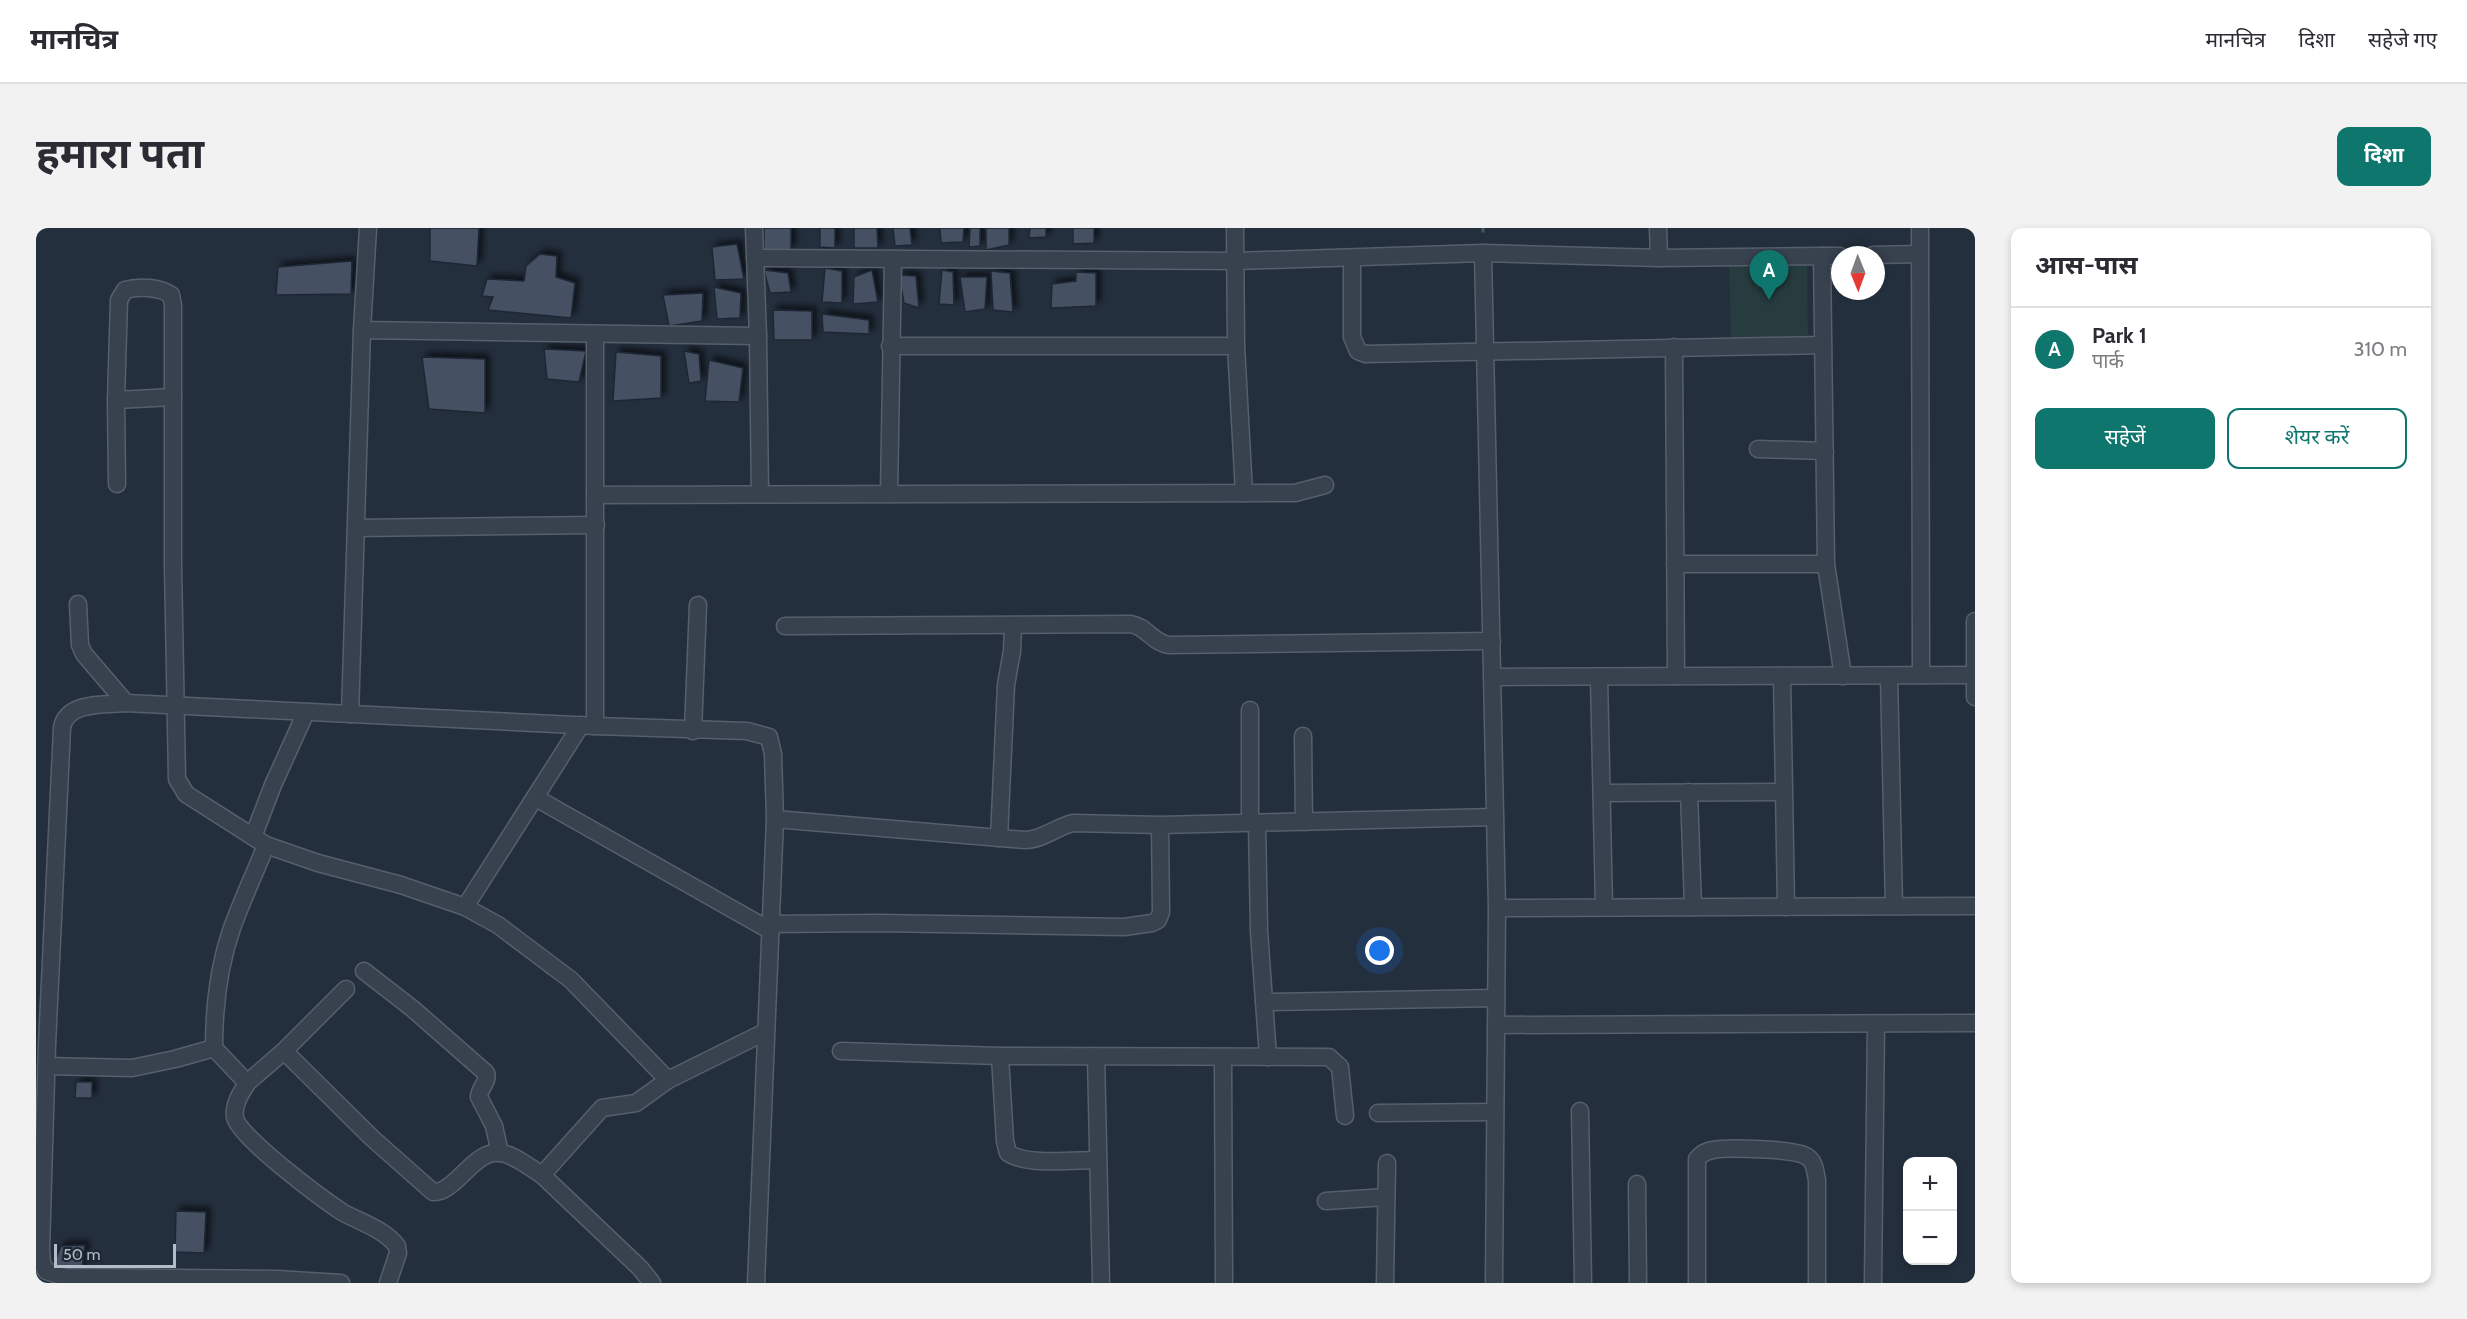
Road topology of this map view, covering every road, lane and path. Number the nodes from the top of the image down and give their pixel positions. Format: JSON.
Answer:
{"nodes":[{"id":1,"x":368,"y":228,"type":"edge"},
{"id":2,"x":754,"y":228,"type":"edge"},
{"id":3,"x":1235,"y":228,"type":"edge"},
{"id":4,"x":1658,"y":228,"type":"edge"},
{"id":5,"x":1920,"y":228,"type":"edge"},
{"id":6,"x":1483,"y":253,"type":"junction"},
{"id":7,"x":1920,"y":254,"type":"junction"},
{"id":8,"x":1885,"y":255,"type":"edge"},
{"id":9,"x":1822,"y":256,"type":"junction"},
{"id":10,"x":1831,"y":256,"type":"edge"},
{"id":11,"x":754,"y":258,"type":"junction"},
{"id":12,"x":1659,"y":258,"type":"junction"},
{"id":13,"x":893,"y":259,"type":"junction"},
{"id":14,"x":1352,"y":259,"type":"junction"},
{"id":15,"x":1237,"y":261,"type":"junction"},
{"id":16,"x":362,"y":330,"type":"junction"},
{"id":17,"x":596,"y":334,"type":"junction"},
{"id":18,"x":758,"y":336,"type":"junction"},
{"id":19,"x":1823,"y":345,"type":"junction"},
{"id":20,"x":891,"y":346,"type":"junction"},
{"id":21,"x":1236,"y":346,"type":"junction"},
{"id":22,"x":1674,"y":347,"type":"junction"},
{"id":23,"x":1484,"y":350,"type":"junction"},
{"id":24,"x":173,"y":397,"type":"junction"},
{"id":25,"x":116,"y":400,"type":"junction"},
{"id":26,"x":1758,"y":449,"type":"dead end"},
{"id":27,"x":1825,"y":451,"type":"junction"},
{"id":28,"x":117,"y":484,"type":"dead end"},
{"id":29,"x":1324,"y":485,"type":"dead end"},
{"id":30,"x":1244,"y":493,"type":"junction"},
{"id":31,"x":760,"y":494,"type":"junction"},
{"id":32,"x":889,"y":494,"type":"junction"},
{"id":33,"x":596,"y":495,"type":"junction"},
{"id":34,"x":596,"y":525,"type":"junction"},
{"id":35,"x":356,"y":528,"type":"junction"},
{"id":36,"x":1675,"y":564,"type":"junction"},
{"id":37,"x":1826,"y":564,"type":"junction"},
{"id":38,"x":78,"y":604,"type":"dead end"},
{"id":39,"x":698,"y":605,"type":"dead end"},
{"id":40,"x":1975,"y":621,"type":"edge"},
{"id":41,"x":785,"y":626,"type":"dead end"},
{"id":42,"x":1013,"y":626,"type":"junction"},
{"id":43,"x":1492,"y":641,"type":"junction"},
{"id":44,"x":1920,"y":675,"type":"junction"},
{"id":45,"x":1975,"y":675,"type":"edge"},
{"id":46,"x":1676,"y":676,"type":"junction"},
{"id":47,"x":1782,"y":676,"type":"junction"},
{"id":48,"x":1843,"y":676,"type":"junction"},
{"id":49,"x":1889,"y":676,"type":"junction"},
{"id":50,"x":1492,"y":677,"type":"junction"},
{"id":51,"x":1599,"y":677,"type":"junction"},
{"id":52,"x":1975,"y":697,"type":"edge"},
{"id":53,"x":126,"y":703,"type":"junction"},
{"id":54,"x":174,"y":705,"type":"junction"},
{"id":55,"x":1250,"y":710,"type":"dead end"},
{"id":56,"x":306,"y":712,"type":"junction"},
{"id":57,"x":350,"y":714,"type":"junction"},
{"id":58,"x":588,"y":726,"type":"junction"},
{"id":59,"x":693,"y":730,"type":"junction"},
{"id":60,"x":1303,"y":736,"type":"dead end"},
{"id":61,"x":1689,"y":792,"type":"junction"},
{"id":62,"x":1784,"y":792,"type":"junction"},
{"id":63,"x":1602,"y":793,"type":"junction"},
{"id":64,"x":536,"y":798,"type":"junction"},
{"id":65,"x":1495,"y":817,"type":"junction"},
{"id":66,"x":775,"y":819,"type":"junction"},
{"id":67,"x":1304,"y":822,"type":"junction"},
{"id":68,"x":1254,"y":823,"type":"junction"},
{"id":69,"x":1160,"y":825,"type":"junction"},
{"id":70,"x":999,"y":838,"type":"junction"},
{"id":71,"x":259,"y":841,"type":"junction"},
{"id":72,"x":1894,"y":906,"type":"junction"},
{"id":73,"x":1975,"y":906,"type":"edge"},
{"id":74,"x":465,"y":907,"type":"junction"},
{"id":75,"x":1604,"y":907,"type":"junction"},
{"id":76,"x":1694,"y":907,"type":"junction"},
{"id":77,"x":1786,"y":907,"type":"junction"},
{"id":78,"x":1497,"y":908,"type":"junction"},
{"id":79,"x":771,"y":927,"type":"junction"},
{"id":80,"x":364,"y":971,"type":"dead end"},
{"id":81,"x":346,"y":989,"type":"dead end"},
{"id":82,"x":1496,"y":998,"type":"junction"},
{"id":83,"x":1264,"y":1002,"type":"junction"},
{"id":84,"x":1975,"y":1023,"type":"edge"},
{"id":85,"x":1876,"y":1024,"type":"junction"},
{"id":86,"x":1496,"y":1025,"type":"junction"},
{"id":87,"x":765,"y":1032,"type":"junction"},
{"id":88,"x":41,"y":1045,"type":"edge"},
{"id":89,"x":214,"y":1048,"type":"junction"},
{"id":90,"x":284,"y":1051,"type":"junction"},
{"id":91,"x":841,"y":1051,"type":"dead end"},
{"id":92,"x":1000,"y":1056,"type":"junction"},
{"id":93,"x":1096,"y":1056,"type":"junction"},
{"id":94,"x":1223,"y":1057,"type":"junction"},
{"id":95,"x":1268,"y":1057,"type":"junction"},
{"id":96,"x":46,"y":1066,"type":"junction"},
{"id":97,"x":668,"y":1080,"type":"junction"},
{"id":98,"x":247,"y":1083,"type":"junction"},
{"id":99,"x":1580,"y":1111,"type":"dead end"},
{"id":100,"x":1495,"y":1112,"type":"junction"},
{"id":101,"x":1378,"y":1113,"type":"dead end"},
{"id":102,"x":1345,"y":1116,"type":"dead end"},
{"id":103,"x":500,"y":1153,"type":"junction"},
{"id":104,"x":1098,"y":1161,"type":"junction"},
{"id":105,"x":1387,"y":1163,"type":"dead end"},
{"id":106,"x":542,"y":1175,"type":"junction"},
{"id":107,"x":1637,"y":1184,"type":"dead end"},
{"id":108,"x":1386,"y":1197,"type":"junction"},
{"id":109,"x":1326,"y":1201,"type":"dead end"},
{"id":110,"x":277,"y":1281,"type":"edge"},
{"id":111,"x":341,"y":1283,"type":"edge"},
{"id":112,"x":388,"y":1283,"type":"edge"},
{"id":113,"x":652,"y":1283,"type":"edge"},
{"id":114,"x":756,"y":1283,"type":"edge"},
{"id":115,"x":1101,"y":1283,"type":"edge"},
{"id":116,"x":1224,"y":1283,"type":"edge"},
{"id":117,"x":1385,"y":1283,"type":"edge"},
{"id":118,"x":1494,"y":1283,"type":"edge"},
{"id":119,"x":1583,"y":1283,"type":"edge"},
{"id":120,"x":1638,"y":1283,"type":"edge"},
{"id":121,"x":1697,"y":1283,"type":"edge"},
{"id":122,"x":1817,"y":1283,"type":"edge"},
{"id":123,"x":1873,"y":1283,"type":"edge"}],
"edges":[{"from":1,"to":16,"type":"street"},
{"from":2,"to":11,"type":"street"},
{"from":3,"to":15,"type":"street"},
{"from":4,"to":12,"type":"street"},
{"from":5,"to":7,"type":"street"},
{"from":6,"to":12,"type":"street"},
{"from":6,"to":14,"type":"street"},
{"from":6,"to":23,"type":"street"},
{"from":7,"to":8,"type":"street"},
{"from":7,"to":44,"type":"street"},
{"from":9,"to":10,"type":"street"},
{"from":9,"to":12,"type":"street"},
{"from":9,"to":19,"type":"street"},
{"from":11,"to":13,"type":"street"},
{"from":11,"to":18,"type":"street"},
{"from":13,"to":15,"type":"street"},
{"from":13,"to":20,"type":"street"},
{"from":14,"to":15,"type":"street"},
{"from":14,"to":23,"type":"street"},
{"from":15,"to":21,"type":"street"},
{"from":16,"to":17,"type":"street"},
{"from":16,"to":35,"type":"street"},
{"from":17,"to":18,"type":"street"},
{"from":17,"to":33,"type":"street"},
{"from":18,"to":31,"type":"street"},
{"from":19,"to":22,"type":"street"},
{"from":19,"to":27,"type":"street"},
{"from":20,"to":21,"type":"street"},
{"from":20,"to":32,"type":"street"},
{"from":21,"to":30,"type":"street"},
{"from":22,"to":23,"type":"street"},
{"from":22,"to":36,"type":"street"},
{"from":23,"to":43,"type":"street"},
{"from":24,"to":25,"type":"street"},
{"from":24,"to":25,"type":"street"},
{"from":24,"to":54,"type":"street"},
{"from":25,"to":28,"type":"street"},
{"from":26,"to":27,"type":"street"},
{"from":27,"to":37,"type":"street"},
{"from":29,"to":30,"type":"street"},
{"from":30,"to":32,"type":"street"},
{"from":31,"to":32,"type":"street"},
{"from":31,"to":33,"type":"street"},
{"from":33,"to":34,"type":"street"},
{"from":34,"to":35,"type":"street"},
{"from":34,"to":58,"type":"street"},
{"from":35,"to":57,"type":"street"},
{"from":36,"to":37,"type":"street"},
{"from":36,"to":46,"type":"street"},
{"from":37,"to":48,"type":"street"},
{"from":38,"to":53,"type":"street"},
{"from":39,"to":59,"type":"street"},
{"from":40,"to":45,"type":"street"},
{"from":41,"to":42,"type":"street"},
{"from":42,"to":43,"type":"street"},
{"from":42,"to":70,"type":"street"},
{"from":43,"to":50,"type":"street"},
{"from":44,"to":45,"type":"street"},
{"from":44,"to":49,"type":"street"},
{"from":45,"to":52,"type":"street"},
{"from":46,"to":47,"type":"street"},
{"from":46,"to":51,"type":"street"},
{"from":47,"to":48,"type":"street"},
{"from":47,"to":62,"type":"street"},
{"from":48,"to":49,"type":"street"},
{"from":49,"to":72,"type":"street"},
{"from":50,"to":51,"type":"street"},
{"from":50,"to":65,"type":"street"},
{"from":51,"to":63,"type":"street"},
{"from":53,"to":54,"type":"street"},
{"from":53,"to":88,"type":"street"},
{"from":54,"to":56,"type":"street"},
{"from":54,"to":71,"type":"street"},
{"from":55,"to":68,"type":"street"},
{"from":56,"to":57,"type":"street"},
{"from":56,"to":71,"type":"street"},
{"from":57,"to":58,"type":"street"},
{"from":58,"to":59,"type":"street"},
{"from":58,"to":64,"type":"street"},
{"from":59,"to":66,"type":"street"},
{"from":60,"to":67,"type":"street"},
{"from":61,"to":62,"type":"street"},
{"from":61,"to":63,"type":"street"},
{"from":61,"to":76,"type":"street"},
{"from":62,"to":77,"type":"street"},
{"from":63,"to":75,"type":"street"},
{"from":64,"to":74,"type":"street"},
{"from":64,"to":79,"type":"street"},
{"from":65,"to":67,"type":"street"},
{"from":65,"to":78,"type":"street"},
{"from":66,"to":70,"type":"street"},
{"from":66,"to":79,"type":"street"},
{"from":67,"to":68,"type":"street"},
{"from":68,"to":69,"type":"street"},
{"from":68,"to":83,"type":"street"},
{"from":69,"to":70,"type":"street"},
{"from":69,"to":79,"type":"street"},
{"from":71,"to":74,"type":"street"},
{"from":71,"to":89,"type":"street"},
{"from":72,"to":73,"type":"street"},
{"from":72,"to":77,"type":"street"},
{"from":74,"to":97,"type":"street"},
{"from":75,"to":76,"type":"street"},
{"from":75,"to":78,"type":"street"},
{"from":76,"to":77,"type":"street"},
{"from":78,"to":82,"type":"street"},
{"from":79,"to":87,"type":"street"},
{"from":80,"to":103,"type":"street"},
{"from":81,"to":90,"type":"street"},
{"from":82,"to":83,"type":"street"},
{"from":82,"to":86,"type":"street"},
{"from":83,"to":95,"type":"street"},
{"from":84,"to":85,"type":"street"},
{"from":85,"to":86,"type":"street"},
{"from":85,"to":123,"type":"street"},
{"from":86,"to":100,"type":"street"},
{"from":87,"to":97,"type":"street"},
{"from":87,"to":114,"type":"street"},
{"from":88,"to":96,"type":"street"},
{"from":89,"to":96,"type":"street"},
{"from":89,"to":98,"type":"street"},
{"from":90,"to":98,"type":"street"},
{"from":90,"to":103,"type":"street"},
{"from":91,"to":92,"type":"street"},
{"from":92,"to":93,"type":"street"},
{"from":92,"to":104,"type":"street"},
{"from":93,"to":94,"type":"street"},
{"from":93,"to":104,"type":"street"},
{"from":94,"to":95,"type":"street"},
{"from":94,"to":116,"type":"street"},
{"from":95,"to":102,"type":"street"},
{"from":96,"to":110,"type":"street"},
{"from":97,"to":106,"type":"street"},
{"from":98,"to":112,"type":"street"},
{"from":99,"to":119,"type":"street"},
{"from":100,"to":101,"type":"street"},
{"from":100,"to":118,"type":"street"},
{"from":103,"to":106,"type":"street"},
{"from":104,"to":115,"type":"street"},
{"from":105,"to":108,"type":"street"},
{"from":106,"to":113,"type":"street"},
{"from":107,"to":120,"type":"street"},
{"from":108,"to":109,"type":"street"},
{"from":108,"to":117,"type":"street"},
{"from":110,"to":111,"type":"street"},
{"from":121,"to":122,"type":"street"}]}
